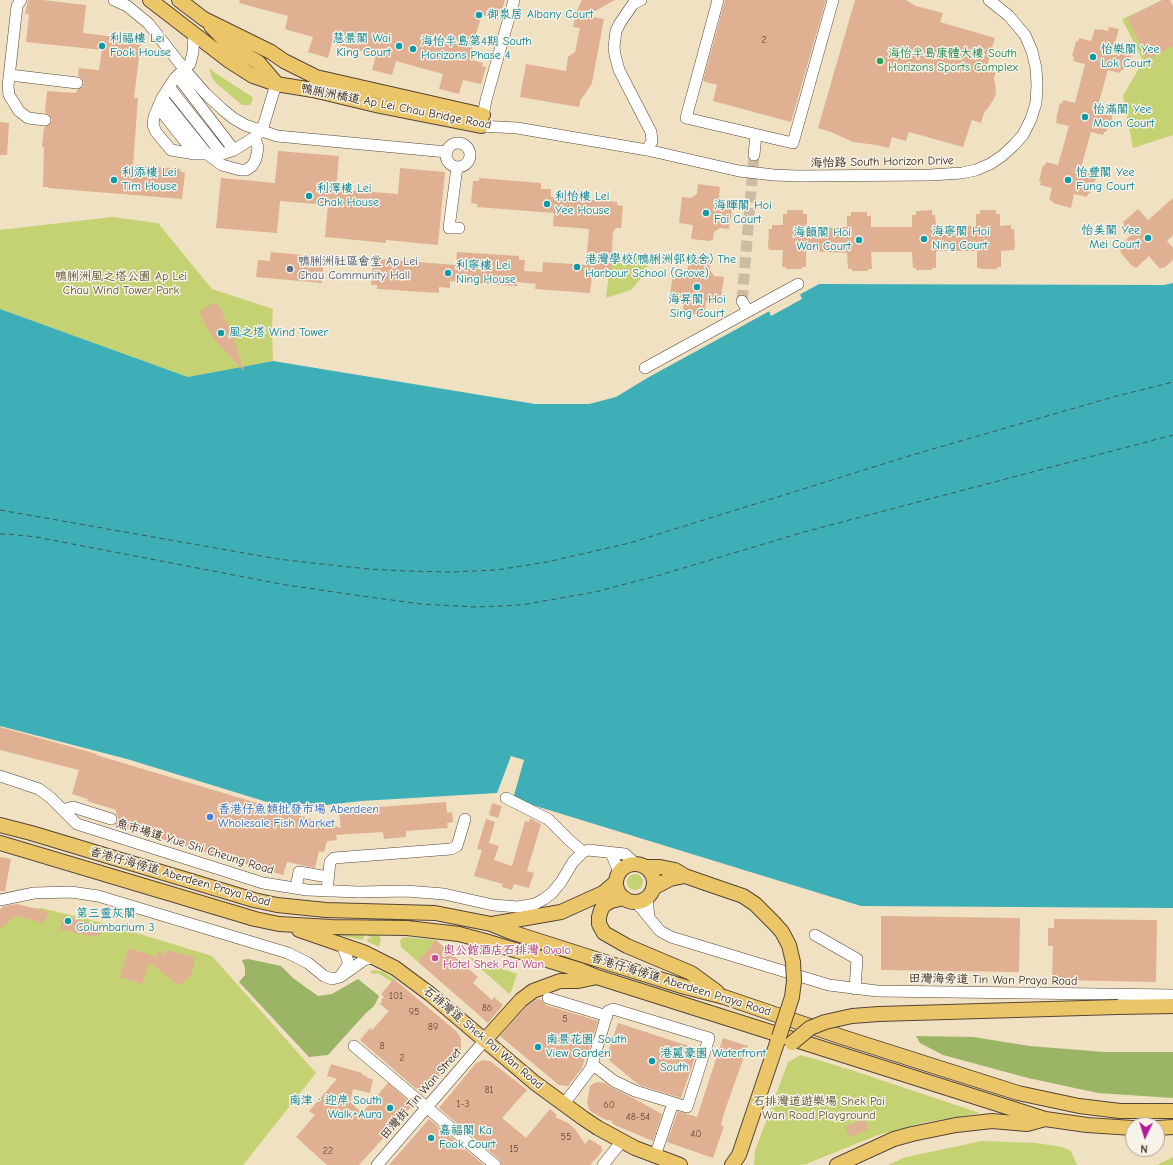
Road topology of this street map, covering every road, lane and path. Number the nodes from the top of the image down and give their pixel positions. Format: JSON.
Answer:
{"nodes":[{"id":1,"x":21,"y":0,"type":"edge"},
{"id":2,"x":114,"y":0,"type":"edge"},
{"id":3,"x":150,"y":0,"type":"edge"},
{"id":4,"x":179,"y":0,"type":"edge"},
{"id":5,"x":514,"y":0,"type":"edge"},
{"id":6,"x":641,"y":0,"type":"edge"},
{"id":7,"x":718,"y":0,"type":"edge"},
{"id":8,"x":833,"y":0,"type":"edge"},
{"id":9,"x":989,"y":0,"type":"edge"},
{"id":10,"x":204,"y":19,"type":"junction"},
{"id":11,"x":194,"y":34,"type":"junction"},
{"id":12,"x":181,"y":73,"type":"junction"},
{"id":13,"x":10,"y":75,"type":"junction"},
{"id":14,"x":78,"y":83,"type":"dead end"},
{"id":15,"x":276,"y":84,"type":"junction"},
{"id":16,"x":169,"y":87,"type":"junction"},
{"id":17,"x":158,"y":107,"type":"junction"},
{"id":18,"x":44,"y":120,"type":"dead end"},
{"id":19,"x":482,"y":120,"type":"junction"},
{"id":20,"x":258,"y":134,"type":"junction"},
{"id":21,"x":756,"y":135,"type":"junction"},
{"id":22,"x":234,"y":150,"type":"junction"},
{"id":23,"x":647,"y":150,"type":"junction"},
{"id":24,"x":447,"y":152,"type":"junction"},
{"id":25,"x":195,"y":154,"type":"junction"},
{"id":26,"x":207,"y":154,"type":"junction"},
{"id":27,"x":222,"y":154,"type":"junction"},
{"id":28,"x":754,"y":155,"type":"tunnel mouth"},
{"id":29,"x":457,"y":167,"type":"junction"},
{"id":30,"x":459,"y":228,"type":"dead end"},
{"id":31,"x":798,"y":284,"type":"dead end"},
{"id":32,"x":742,"y":301,"type":"tunnel mouth"},
{"id":33,"x":748,"y":311,"type":"junction"},
{"id":34,"x":645,"y":368,"type":"dead end"},
{"id":35,"x":0,"y":776,"type":"edge"},
{"id":36,"x":506,"y":798,"type":"dead end"},
{"id":37,"x":63,"y":810,"type":"junction"},
{"id":38,"x":93,"y":813,"type":"junction"},
{"id":39,"x":111,"y":819,"type":"dead end"},
{"id":40,"x":465,"y":819,"type":"dead end"},
{"id":41,"x":0,"y":825,"type":"edge"},
{"id":42,"x":88,"y":828,"type":"junction"},
{"id":43,"x":0,"y":843,"type":"edge"},
{"id":44,"x":583,"y":852,"type":"junction"},
{"id":45,"x":611,"y":853,"type":"junction"},
{"id":46,"x":641,"y":865,"type":"junction"},
{"id":47,"x":328,"y":876,"type":"junction"},
{"id":48,"x":684,"y":876,"type":"junction"},
{"id":49,"x":618,"y":877,"type":"junction"},
{"id":50,"x":296,"y":888,"type":"junction"},
{"id":51,"x":327,"y":892,"type":"junction"},
{"id":52,"x":640,"y":896,"type":"junction"},
{"id":53,"x":0,"y":900,"type":"edge"},
{"id":54,"x":279,"y":924,"type":"junction"},
{"id":55,"x":492,"y":924,"type":"junction"},
{"id":56,"x":814,"y":935,"type":"dead end"},
{"id":57,"x":341,"y":944,"type":"junction"},
{"id":58,"x":375,"y":958,"type":"junction"},
{"id":59,"x":597,"y":977,"type":"junction"},
{"id":60,"x":338,"y":978,"type":"junction"},
{"id":61,"x":855,"y":989,"type":"junction"},
{"id":62,"x":1173,"y":995,"type":"edge"},
{"id":63,"x":724,"y":997,"type":"junction"},
{"id":64,"x":548,"y":998,"type":"dead end"},
{"id":65,"x":1173,"y":1006,"type":"edge"},
{"id":66,"x":607,"y":1016,"type":"junction"},
{"id":67,"x":486,"y":1040,"type":"junction"},
{"id":68,"x":354,"y":1046,"type":"dead end"},
{"id":69,"x":592,"y":1064,"type":"junction"},
{"id":70,"x":770,"y":1065,"type":"junction"},
{"id":71,"x":673,"y":1103,"type":"junction"},
{"id":72,"x":564,"y":1104,"type":"junction"},
{"id":73,"x":427,"y":1108,"type":"junction"},
{"id":74,"x":1173,"y":1111,"type":"edge"},
{"id":75,"x":1045,"y":1119,"type":"junction"},
{"id":76,"x":1125,"y":1127,"type":"edge"},
{"id":77,"x":622,"y":1141,"type":"junction"},
{"id":78,"x":655,"y":1156,"type":"junction"},
{"id":79,"x":377,"y":1165,"type":"edge"},
{"id":80,"x":495,"y":1165,"type":"edge"},
{"id":81,"x":603,"y":1165,"type":"edge"},
{"id":82,"x":680,"y":1165,"type":"edge"},
{"id":83,"x":732,"y":1165,"type":"edge"},
{"id":84,"x":837,"y":1165,"type":"edge"}],
"edges":[{"from":1,"to":13,"type":"street"},
{"from":2,"to":12,"type":"street"},
{"from":3,"to":11,"type":"main road","name":"鴨脷洲橋道 Ap Lei Chau Bridge Road"},
{"from":4,"to":10,"type":"main road","name":"鴨脷洲橋道 Ap Lei Chau Bridge Road"},
{"from":5,"to":19,"type":"street"},
{"from":6,"to":23,"type":"street"},
{"from":7,"to":21,"type":"street"},
{"from":8,"to":21,"type":"street"},
{"from":9,"to":23,"type":"street","name":"海怡路 South Horizon Drive"},
{"from":10,"to":15,"type":"main road"},
{"from":10,"to":19,"type":"main road","name":"鴨脷洲橋道 Ap Lei Chau Bridge Road"},
{"from":11,"to":12,"type":"street"},
{"from":11,"to":15,"type":"main road","name":"鴨脷洲橋道 Ap Lei Chau Bridge Road"},
{"from":12,"to":16,"type":"street"},
{"from":12,"to":20,"type":"street"},
{"from":12,"to":22,"type":"street"},
{"from":13,"to":14,"type":"street"},
{"from":13,"to":18,"type":"street"},
{"from":15,"to":19,"type":"main road","name":"鴨脷洲橋道 Ap Lei Chau Bridge Road"},
{"from":15,"to":20,"type":"street"},
{"from":16,"to":17,"type":"street"},
{"from":16,"to":27,"type":"street"},
{"from":17,"to":25,"type":"street"},
{"from":17,"to":25,"type":"street"},
{"from":17,"to":26,"type":"street"},
{"from":19,"to":23,"type":"street","name":"鴨脷洲橋道 Ap Lei Chau Bridge Road"},
{"from":20,"to":22,"type":"street"},
{"from":20,"to":24,"type":"street"},
{"from":20,"to":26,"type":"street"},
{"from":21,"to":28,"type":"street"},
{"from":22,"to":27,"type":"street"},
{"from":24,"to":29,"type":"street"},
{"from":24,"to":29,"type":"street"},
{"from":25,"to":26,"type":"street"},
{"from":26,"to":27,"type":"street"},
{"from":29,"to":30,"type":"street"},
{"from":31,"to":33,"type":"street"},
{"from":32,"to":33,"type":"street"},
{"from":33,"to":34,"type":"street"},
{"from":35,"to":37,"type":"street","name":"魚市場道 Yue Shi Cheung Road"},
{"from":36,"to":44,"type":"street"},
{"from":37,"to":38,"type":"street"},
{"from":37,"to":42,"type":"street","name":"魚市場道 Yue Shi Cheung Road"},
{"from":38,"to":39,"type":"street"},
{"from":38,"to":42,"type":"street"},
{"from":40,"to":47,"type":"street"},
{"from":41,"to":55,"type":"main road","name":"香港仔海傍道 Aberdeen Praya Road"},
{"from":42,"to":50,"type":"street","name":"魚市場道 Yue Shi Cheung Road"},
{"from":43,"to":54,"type":"main road","name":"香港仔海傍道 Aberdeen Praya Road"},
{"from":44,"to":45,"type":"street"},
{"from":44,"to":51,"type":"street","name":"魚市場道 Yue Shi Cheung Road"},
{"from":45,"to":46,"type":"street"},
{"from":45,"to":49,"type":"street"},
{"from":46,"to":48,"type":"main road"},
{"from":46,"to":49,"type":"main road"},
{"from":46,"to":52,"type":"main road"},
{"from":47,"to":50,"type":"street"},
{"from":47,"to":51,"type":"street"},
{"from":48,"to":52,"type":"main road"},
{"from":48,"to":70,"type":"main road","bridge":true},
{"from":49,"to":52,"type":"main road"},
{"from":49,"to":55,"type":"main road"},
{"from":50,"to":51,"type":"street","name":"魚市場道 Yue Shi Cheung Road"},
{"from":52,"to":61,"type":"street","name":"田灣海旁道 Tin Wan Praya Road"},
{"from":52,"to":63,"type":"main road"},
{"from":53,"to":60,"type":"street"},
{"from":54,"to":57,"type":"main road","name":"石排灣道 Shek Pai Wan Road"},
{"from":54,"to":59,"type":"main road","name":"香港仔海傍道 Aberdeen Praya Road"},
{"from":55,"to":63,"type":"main road","name":"香港仔海傍道 Aberdeen Praya Road"},
{"from":56,"to":61,"type":"street"},
{"from":57,"to":58,"type":"main road","name":"石排灣道 Shek Pai Wan Road"},
{"from":57,"to":60,"type":"street"},
{"from":58,"to":60,"type":"street"},
{"from":58,"to":67,"type":"main road","name":"石排灣道 Shek Pai Wan Road"},
{"from":59,"to":67,"type":"main road"},
{"from":59,"to":75,"type":"main road","name":"香港仔海傍道 Aberdeen Praya Road"},
{"from":61,"to":62,"type":"street","name":"田灣海旁道 Tin Wan Praya Road"},
{"from":63,"to":74,"type":"main road","name":"香港仔海傍道 Aberdeen Praya Road"},
{"from":64,"to":66,"type":"street"},
{"from":65,"to":70,"type":"main road","bridge":true},
{"from":66,"to":69,"type":"street"},
{"from":66,"to":71,"type":"street"},
{"from":67,"to":72,"type":"main road","name":"石排灣道 Shek Pai Wan Road"},
{"from":67,"to":73,"type":"street","name":"田灣街 Tin Wan Street"},
{"from":68,"to":73,"type":"street"},
{"from":69,"to":71,"type":"street"},
{"from":69,"to":72,"type":"street"},
{"from":70,"to":83,"type":"main road"},
{"from":71,"to":78,"type":"street"},
{"from":72,"to":77,"type":"main road","name":"石排灣道 Shek Pai Wan Road"},
{"from":73,"to":79,"type":"street","name":"田灣街 Tin Wan Street"},
{"from":73,"to":80,"type":"street"},
{"from":75,"to":76,"type":"main road"},
{"from":75,"to":84,"type":"main road"},
{"from":77,"to":78,"type":"main road","name":"石排灣道 Shek Pai Wan Road"},
{"from":77,"to":81,"type":"street"},
{"from":78,"to":82,"type":"main road","name":"石排灣道 Shek Pai Wan Road"}]}
